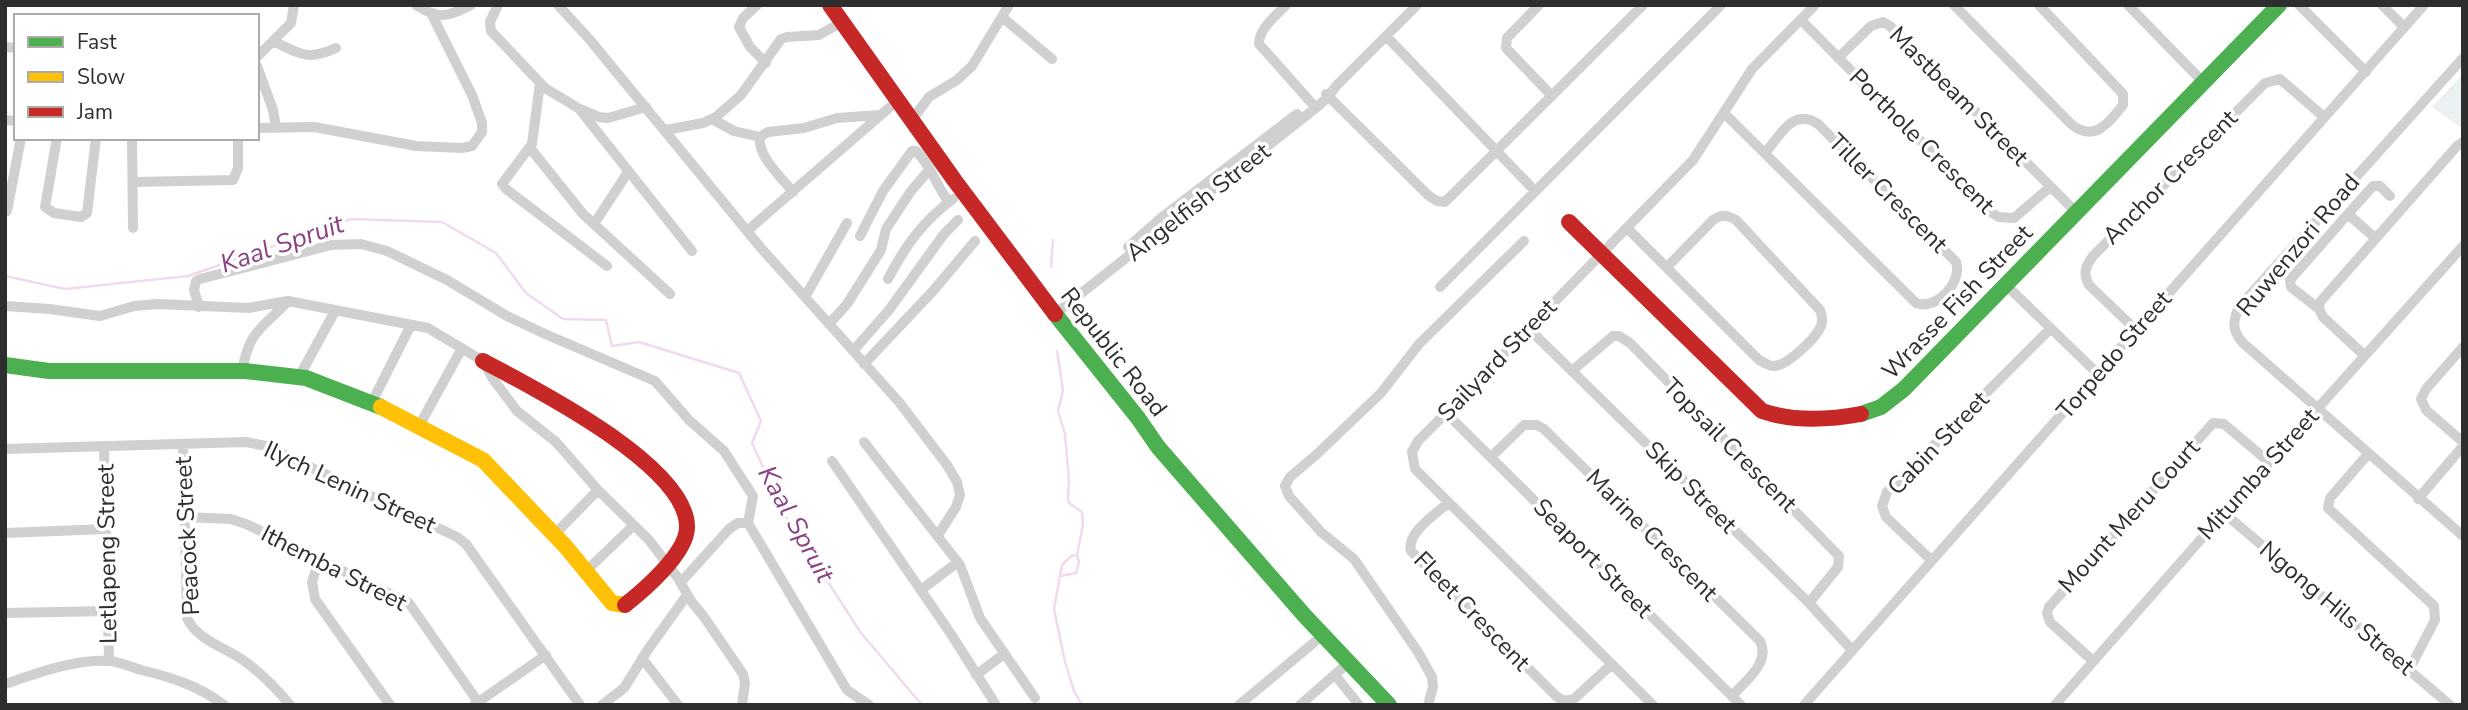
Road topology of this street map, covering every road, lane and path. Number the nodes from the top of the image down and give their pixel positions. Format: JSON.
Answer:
{"nodes":[{"id":1,"x":294,"y":5,"type":"edge"},
{"id":2,"x":416,"y":5,"type":"edge"},
{"id":3,"x":471,"y":5,"type":"edge"},
{"id":4,"x":498,"y":5,"type":"edge"},
{"id":5,"x":558,"y":5,"type":"edge"},
{"id":6,"x":758,"y":5,"type":"edge"},
{"id":7,"x":830,"y":5,"type":"edge"},
{"id":8,"x":994,"y":5,"type":"edge"},
{"id":9,"x":1009,"y":5,"type":"edge"},
{"id":10,"x":1286,"y":5,"type":"edge"},
{"id":11,"x":1417,"y":5,"type":"edge"},
{"id":12,"x":1539,"y":5,"type":"edge"},
{"id":13,"x":1643,"y":5,"type":"edge"},
{"id":14,"x":1721,"y":5,"type":"edge"},
{"id":15,"x":1815,"y":5,"type":"edge"},
{"id":16,"x":1954,"y":5,"type":"edge"},
{"id":17,"x":2039,"y":5,"type":"edge"},
{"id":18,"x":2128,"y":5,"type":"edge"},
{"id":19,"x":2279,"y":5,"type":"edge"},
{"id":20,"x":2299,"y":5,"type":"edge"},
{"id":21,"x":2382,"y":5,"type":"edge"},
{"id":22,"x":2424,"y":5,"type":"edge"},
{"id":23,"x":432,"y":15,"type":"junction"},
{"id":24,"x":1002,"y":18,"type":"junction"},
{"id":25,"x":1801,"y":20,"type":"junction"},
{"id":26,"x":842,"y":22,"type":"junction"},
{"id":27,"x":2404,"y":27,"type":"junction"},
{"id":28,"x":1385,"y":36,"type":"junction"},
{"id":29,"x":274,"y":41,"type":"junction"},
{"id":30,"x":336,"y":48,"type":"dead end"},
{"id":31,"x":259,"y":55,"type":"edge"},
{"id":32,"x":1839,"y":58,"type":"junction"},
{"id":33,"x":2463,"y":58,"type":"edge"},
{"id":34,"x":1052,"y":59,"type":"dead end"},
{"id":35,"x":766,"y":63,"type":"junction"},
{"id":36,"x":259,"y":72,"type":"edge"},
{"id":37,"x":2366,"y":72,"type":"junction"},
{"id":38,"x":540,"y":83,"type":"junction"},
{"id":39,"x":2204,"y":83,"type":"junction"},
{"id":40,"x":1326,"y":95,"type":"junction"},
{"id":41,"x":1552,"y":96,"type":"junction"},
{"id":42,"x":897,"y":101,"type":"junction"},
{"id":43,"x":1313,"y":106,"type":"junction"},
{"id":44,"x":646,"y":107,"type":"junction"},
{"id":45,"x":578,"y":108,"type":"junction"},
{"id":46,"x":1725,"y":114,"type":"junction"},
{"id":47,"x":880,"y":115,"type":"junction"},
{"id":48,"x":2324,"y":117,"type":"junction"},
{"id":49,"x":712,"y":119,"type":"junction"},
{"id":50,"x":912,"y":120,"type":"junction"},
{"id":51,"x":276,"y":127,"type":"junction"},
{"id":52,"x":259,"y":128,"type":"edge"},
{"id":53,"x":666,"y":130,"type":"junction"},
{"id":54,"x":760,"y":137,"type":"junction"},
{"id":55,"x":21,"y":140,"type":"edge"},
{"id":56,"x":57,"y":140,"type":"edge"},
{"id":57,"x":96,"y":140,"type":"edge"},
{"id":58,"x":132,"y":140,"type":"edge"},
{"id":59,"x":238,"y":140,"type":"edge"},
{"id":60,"x":2463,"y":142,"type":"edge"},
{"id":61,"x":530,"y":148,"type":"junction"},
{"id":62,"x":1496,"y":153,"type":"junction"},
{"id":63,"x":1765,"y":153,"type":"junction"},
{"id":64,"x":930,"y":169,"type":"junction"},
{"id":65,"x":628,"y":172,"type":"junction"},
{"id":66,"x":133,"y":182,"type":"junction"},
{"id":67,"x":2050,"y":187,"type":"junction"},
{"id":68,"x":1535,"y":191,"type":"junction"},
{"id":69,"x":793,"y":192,"type":"junction"},
{"id":70,"x":964,"y":192,"type":"junction"},
{"id":71,"x":2390,"y":196,"type":"dead end"},
{"id":72,"x":949,"y":202,"type":"junction"},
{"id":73,"x":7,"y":211,"type":"dead end"},
{"id":74,"x":2077,"y":213,"type":"junction"},
{"id":75,"x":2348,"y":214,"type":"junction"},
{"id":76,"x":958,"y":220,"type":"dead end"},
{"id":77,"x":1569,"y":222,"type":"dead end"},
{"id":78,"x":847,"y":223,"type":"dead end"},
{"id":79,"x":596,"y":225,"type":"junction"},
{"id":80,"x":133,"y":228,"type":"dead end"},
{"id":81,"x":1628,"y":229,"type":"junction"},
{"id":82,"x":747,"y":232,"type":"junction"},
{"id":83,"x":860,"y":236,"type":"dead end"},
{"id":84,"x":2375,"y":238,"type":"junction"},
{"id":85,"x":975,"y":241,"type":"dead end"},
{"id":86,"x":1524,"y":241,"type":"dead end"},
{"id":87,"x":2463,"y":246,"type":"edge"},
{"id":88,"x":584,"y":247,"type":"junction"},
{"id":89,"x":692,"y":251,"type":"dead end"},
{"id":90,"x":1601,"y":254,"type":"junction"},
{"id":91,"x":607,"y":266,"type":"dead end"},
{"id":92,"x":1667,"y":267,"type":"junction"},
{"id":93,"x":888,"y":279,"type":"dead end"},
{"id":94,"x":2005,"y":284,"type":"junction"},
{"id":95,"x":1440,"y":287,"type":"dead end"},
{"id":96,"x":670,"y":295,"type":"dead end"},
{"id":97,"x":805,"y":297,"type":"junction"},
{"id":98,"x":288,"y":301,"type":"junction"},
{"id":99,"x":5,"y":306,"type":"edge"},
{"id":100,"x":199,"y":307,"type":"junction"},
{"id":101,"x":2319,"y":309,"type":"junction"},
{"id":102,"x":335,"y":311,"type":"junction"},
{"id":103,"x":1053,"y":312,"type":"junction"},
{"id":104,"x":829,"y":324,"type":"junction"},
{"id":105,"x":411,"y":325,"type":"junction"},
{"id":106,"x":1528,"y":328,"type":"junction"},
{"id":107,"x":2050,"y":329,"type":"junction"},
{"id":108,"x":2136,"y":330,"type":"junction"},
{"id":109,"x":2463,"y":347,"type":"edge"},
{"id":110,"x":462,"y":348,"type":"junction"},
{"id":111,"x":852,"y":351,"type":"junction"},
{"id":112,"x":2364,"y":355,"type":"junction"},
{"id":113,"x":483,"y":361,"type":"junction"},
{"id":114,"x":864,"y":364,"type":"junction"},
{"id":115,"x":5,"y":365,"type":"edge"},
{"id":116,"x":1573,"y":370,"type":"junction"},
{"id":117,"x":242,"y":371,"type":"junction"},
{"id":118,"x":2098,"y":374,"type":"junction"},
{"id":119,"x":299,"y":377,"type":"junction"},
{"id":120,"x":372,"y":402,"type":"junction"},
{"id":121,"x":2316,"y":408,"type":"junction"},
{"id":122,"x":1446,"y":412,"type":"junction"},
{"id":123,"x":418,"y":428,"type":"junction"},
{"id":124,"x":864,"y":442,"type":"dead end"},
{"id":125,"x":183,"y":444,"type":"junction"},
{"id":126,"x":2463,"y":444,"type":"edge"},
{"id":127,"x":104,"y":448,"type":"junction"},
{"id":128,"x":5,"y":449,"type":"edge"},
{"id":129,"x":2368,"y":454,"type":"junction"},
{"id":130,"x":1491,"y":457,"type":"junction"},
{"id":131,"x":832,"y":461,"type":"dead end"},
{"id":132,"x":2269,"y":462,"type":"junction"},
{"id":133,"x":598,"y":490,"type":"junction"},
{"id":134,"x":2418,"y":499,"type":"junction"},
{"id":135,"x":1448,"y":503,"type":"junction"},
{"id":136,"x":2224,"y":513,"type":"junction"},
{"id":137,"x":184,"y":517,"type":"junction"},
{"id":138,"x":748,"y":523,"type":"junction"},
{"id":139,"x":634,"y":525,"type":"junction"},
{"id":140,"x":106,"y":529,"type":"junction"},
{"id":141,"x":5,"y":533,"type":"edge"},
{"id":142,"x":554,"y":535,"type":"junction"},
{"id":143,"x":938,"y":535,"type":"junction"},
{"id":144,"x":2463,"y":536,"type":"edge"},
{"id":145,"x":320,"y":560,"type":"junction"},
{"id":146,"x":1931,"y":560,"type":"junction"},
{"id":147,"x":958,"y":562,"type":"junction"},
{"id":148,"x":668,"y":563,"type":"junction"},
{"id":149,"x":585,"y":572,"type":"junction"},
{"id":150,"x":681,"y":582,"type":"junction"},
{"id":151,"x":921,"y":590,"type":"junction"},
{"id":152,"x":687,"y":595,"type":"junction"},
{"id":153,"x":1809,"y":604,"type":"junction"},
{"id":154,"x":109,"y":611,"type":"junction"},
{"id":155,"x":5,"y":613,"type":"edge"},
{"id":156,"x":1323,"y":635,"type":"junction"},
{"id":157,"x":1852,"y":650,"type":"junction"},
{"id":158,"x":1004,"y":654,"type":"junction"},
{"id":159,"x":546,"y":655,"type":"junction"},
{"id":160,"x":642,"y":658,"type":"junction"},
{"id":161,"x":109,"y":661,"type":"junction"},
{"id":162,"x":2093,"y":661,"type":"junction"},
{"id":163,"x":1348,"y":663,"type":"junction"},
{"id":164,"x":1612,"y":664,"type":"junction"},
{"id":165,"x":2410,"y":668,"type":"junction"},
{"id":166,"x":976,"y":675,"type":"junction"},
{"id":167,"x":1335,"y":675,"type":"junction"},
{"id":168,"x":5,"y":684,"type":"edge"},
{"id":169,"x":1731,"y":696,"type":"junction"},
{"id":170,"x":1035,"y":698,"type":"dead end"},
{"id":171,"x":476,"y":703,"type":"edge"},
{"id":172,"x":1357,"y":704,"type":"edge"},
{"id":173,"x":224,"y":705,"type":"edge"},
{"id":174,"x":290,"y":705,"type":"edge"},
{"id":175,"x":390,"y":705,"type":"edge"},
{"id":176,"x":580,"y":705,"type":"edge"},
{"id":177,"x":602,"y":705,"type":"edge"},
{"id":178,"x":678,"y":705,"type":"edge"},
{"id":179,"x":742,"y":705,"type":"edge"},
{"id":180,"x":869,"y":705,"type":"edge"},
{"id":181,"x":996,"y":705,"type":"edge"},
{"id":182,"x":1239,"y":705,"type":"edge"},
{"id":183,"x":1300,"y":705,"type":"edge"},
{"id":184,"x":1389,"y":705,"type":"edge"},
{"id":185,"x":1427,"y":705,"type":"edge"},
{"id":186,"x":1653,"y":705,"type":"edge"},
{"id":187,"x":1741,"y":705,"type":"edge"},
{"id":188,"x":1804,"y":705,"type":"edge"},
{"id":189,"x":2055,"y":705,"type":"edge"},
{"id":190,"x":2450,"y":705,"type":"edge"}],
"edges":[{"from":1,"to":29,"type":"street"},
{"from":2,"to":23,"type":"street"},
{"from":3,"to":23,"type":"street"},
{"from":4,"to":38,"type":"street"},
{"from":5,"to":44,"type":"street"},
{"from":6,"to":35,"type":"street"},
{"from":7,"to":26,"type":"street","name":"Republic Road"},
{"from":8,"to":24,"type":"street"},
{"from":9,"to":24,"type":"street"},
{"from":10,"to":43,"type":"street"},
{"from":11,"to":28,"type":"street","name":"Angelfish Street"},
{"from":12,"to":41,"type":"street"},
{"from":13,"to":41,"type":"street"},
{"from":14,"to":68,"type":"street"},
{"from":15,"to":25,"type":"street","name":"Sailyard Street"},
{"from":16,"to":17,"type":"street"},
{"from":18,"to":39,"type":"street"},
{"from":19,"to":39,"type":"street","name":"Wrasse Fish Street"},
{"from":20,"to":37,"type":"street"},
{"from":21,"to":27,"type":"street"},
{"from":22,"to":27,"type":"street","name":"Torpedo Street"},
{"from":23,"to":51,"type":"street"},
{"from":24,"to":34,"type":"street"},
{"from":24,"to":50,"type":"street"},
{"from":25,"to":32,"type":"street","name":"Porthole Crescent"},
{"from":25,"to":46,"type":"street","name":"Sailyard Street"},
{"from":26,"to":35,"type":"street"},
{"from":26,"to":42,"type":"street","name":"Republic Road"},
{"from":27,"to":37,"type":"street","name":"Torpedo Street"},
{"from":28,"to":40,"type":"street","name":"Angelfish Street"},
{"from":28,"to":62,"type":"street"},
{"from":29,"to":30,"type":"street"},
{"from":29,"to":31,"type":"street"},
{"from":32,"to":67,"type":"street","name":"Porthole Crescent"},
{"from":32,"to":67,"type":"street","name":"Mastbeam Street"},
{"from":33,"to":121,"type":"street","name":"Ruwenzori Road"},
{"from":35,"to":49,"type":"street"},
{"from":36,"to":51,"type":"street"},
{"from":37,"to":48,"type":"street","name":"Torpedo Street"},
{"from":38,"to":45,"type":"street"},
{"from":38,"to":61,"type":"street"},
{"from":39,"to":74,"type":"street","name":"Wrasse Fish Street"},
{"from":40,"to":43,"type":"street","name":"Angelfish Street"},
{"from":40,"to":62,"type":"street"},
{"from":41,"to":62,"type":"street"},
{"from":42,"to":47,"type":"street"},
{"from":42,"to":50,"type":"street","name":"Republic Road"},
{"from":43,"to":103,"type":"street","name":"Angelfish Street"},
{"from":44,"to":45,"type":"street"},
{"from":44,"to":53,"type":"street"},
{"from":45,"to":65,"type":"street"},
{"from":46,"to":63,"type":"street","name":"Tiller Crescent"},
{"from":46,"to":81,"type":"street","name":"Sailyard Street"},
{"from":47,"to":54,"type":"street"},
{"from":47,"to":69,"type":"street"},
{"from":48,"to":108,"type":"street","name":"Torpedo Street"},
{"from":48,"to":108,"type":"street","name":"Anchor Crescent"},
{"from":49,"to":53,"type":"street"},
{"from":49,"to":54,"type":"street"},
{"from":50,"to":70,"type":"street","name":"Republic Road"},
{"from":51,"to":52,"type":"street"},
{"from":53,"to":82,"type":"street"},
{"from":54,"to":69,"type":"street"},
{"from":55,"to":73,"type":"street"},
{"from":56,"to":57,"type":"street"},
{"from":58,"to":66,"type":"street"},
{"from":59,"to":66,"type":"street"},
{"from":60,"to":84,"type":"street"},
{"from":61,"to":79,"type":"street"},
{"from":61,"to":88,"type":"street"},
{"from":62,"to":68,"type":"street"},
{"from":63,"to":63,"type":"street","name":"Tiller Crescent"},
{"from":64,"to":72,"type":"street"},
{"from":64,"to":83,"type":"street"},
{"from":64,"to":104,"type":"street"},
{"from":65,"to":79,"type":"street"},
{"from":65,"to":89,"type":"street"},
{"from":66,"to":80,"type":"street"},
{"from":67,"to":74,"type":"street","name":"Mastbeam Street"},
{"from":68,"to":95,"type":"street"},
{"from":69,"to":82,"type":"street"},
{"from":70,"to":72,"type":"street"},
{"from":70,"to":103,"type":"street","name":"Republic Road"},
{"from":71,"to":75,"type":"street"},
{"from":72,"to":93,"type":"street"},
{"from":74,"to":94,"type":"street","name":"Wrasse Fish Street"},
{"from":75,"to":84,"type":"street"},
{"from":75,"to":101,"type":"street"},
{"from":76,"to":111,"type":"street"},
{"from":77,"to":90,"type":"street","name":"Wrasse Fish Street"},
{"from":78,"to":97,"type":"street"},
{"from":79,"to":88,"type":"street"},
{"from":79,"to":96,"type":"street"},
{"from":81,"to":90,"type":"street","name":"Sailyard Street"},
{"from":81,"to":92,"type":"street"},
{"from":82,"to":97,"type":"street"},
{"from":84,"to":101,"type":"street"},
{"from":85,"to":114,"type":"street"},
{"from":86,"to":185,"type":"street"},
{"from":87,"to":112,"type":"street","name":"Mitumba Street"},
{"from":88,"to":91,"type":"street"},
{"from":90,"to":94,"type":"street","name":"Wrasse Fish Street"},
{"from":90,"to":106,"type":"street","name":"Sailyard Street"},
{"from":92,"to":92,"type":"street"},
{"from":94,"to":107,"type":"street"},
{"from":97,"to":104,"type":"street"},
{"from":98,"to":100,"type":"street"},
{"from":98,"to":102,"type":"street"},
{"from":98,"to":117,"type":"street"},
{"from":99,"to":100,"type":"street"},
{"from":100,"to":138,"type":"street"},
{"from":101,"to":112,"type":"street"},
{"from":102,"to":105,"type":"street"},
{"from":102,"to":119,"type":"street"},
{"from":103,"to":156,"type":"street","name":"Republic Road"},
{"from":104,"to":111,"type":"street"},
{"from":105,"to":110,"type":"street"},
{"from":105,"to":120,"type":"street"},
{"from":106,"to":116,"type":"street","name":"Skip Street"},
{"from":106,"to":122,"type":"street","name":"Sailyard Street"},
{"from":107,"to":118,"type":"street"},
{"from":107,"to":146,"type":"street","name":"Cabin Street"},
{"from":108,"to":118,"type":"street","name":"Torpedo Street"},
{"from":109,"to":126,"type":"street"},
{"from":110,"to":113,"type":"street"},
{"from":110,"to":123,"type":"street"},
{"from":111,"to":114,"type":"street"},
{"from":112,"to":121,"type":"street","name":"Mitumba Street"},
{"from":113,"to":133,"type":"street"},
{"from":113,"to":148,"type":"street"},
{"from":114,"to":143,"type":"street"},
{"from":115,"to":117,"type":"street"},
{"from":116,"to":153,"type":"street","name":"Skip Street"},
{"from":116,"to":153,"type":"street","name":"Topsail Crescent"},
{"from":117,"to":119,"type":"street"},
{"from":118,"to":146,"type":"street","name":"Torpedo Street"},
{"from":119,"to":120,"type":"street"},
{"from":120,"to":123,"type":"street"},
{"from":121,"to":129,"type":"street","name":"Ruwenzori Road"},
{"from":121,"to":132,"type":"street","name":"Mitumba Street"},
{"from":122,"to":130,"type":"street","name":"Seaport Street"},
{"from":122,"to":135,"type":"street","name":"Sailyard Street"},
{"from":123,"to":142,"type":"street"},
{"from":124,"to":143,"type":"street"},
{"from":125,"to":127,"type":"street","name":"Ilych Lenin Street"},
{"from":125,"to":137,"type":"street","name":"Peacock Street"},
{"from":125,"to":159,"type":"street","name":"Ilych Lenin Street"},
{"from":126,"to":134,"type":"street"},
{"from":127,"to":128,"type":"street","name":"Ilych Lenin Street"},
{"from":127,"to":140,"type":"street","name":"Letlapeng Street"},
{"from":129,"to":134,"type":"street","name":"Ruwenzori Road"},
{"from":129,"to":165,"type":"street"},
{"from":130,"to":169,"type":"street","name":"Seaport Street"},
{"from":130,"to":169,"type":"street","name":"Marine Crescent"},
{"from":131,"to":151,"type":"street"},
{"from":132,"to":136,"type":"street","name":"Mitumba Street"},
{"from":132,"to":162,"type":"street","name":"Mount Meru Court"},
{"from":133,"to":139,"type":"street"},
{"from":133,"to":142,"type":"street"},
{"from":134,"to":144,"type":"street","name":"Ruwenzori Road"},
{"from":135,"to":164,"type":"street","name":"Sailyard Street"},
{"from":135,"to":164,"type":"street","name":"Fleet Crescent"},
{"from":136,"to":162,"type":"street","name":"Mitumba Street"},
{"from":136,"to":165,"type":"street","name":"Ngong Hils Street"},
{"from":137,"to":145,"type":"street","name":"Ithemba Street"},
{"from":137,"to":174,"type":"street","name":"Peacock Street"},
{"from":138,"to":150,"type":"street"},
{"from":138,"to":180,"type":"street"},
{"from":139,"to":148,"type":"street"},
{"from":139,"to":149,"type":"street"},
{"from":140,"to":141,"type":"street"},
{"from":140,"to":154,"type":"street","name":"Letlapeng Street"},
{"from":142,"to":149,"type":"street"},
{"from":143,"to":147,"type":"street"},
{"from":145,"to":171,"type":"street","name":"Ithemba Street"},
{"from":145,"to":175,"type":"street"},
{"from":146,"to":157,"type":"street","name":"Torpedo Street"},
{"from":147,"to":151,"type":"street"},
{"from":147,"to":158,"type":"street"},
{"from":148,"to":149,"type":"street"},
{"from":148,"to":150,"type":"street"},
{"from":150,"to":152,"type":"street"},
{"from":151,"to":166,"type":"street"},
{"from":152,"to":160,"type":"street"},
{"from":152,"to":179,"type":"street"},
{"from":153,"to":157,"type":"street","name":"Skip Street"},
{"from":154,"to":155,"type":"street"},
{"from":154,"to":161,"type":"street","name":"Letlapeng Street"},
{"from":156,"to":163,"type":"street","name":"Republic Road"},
{"from":156,"to":182,"type":"street"},
{"from":157,"to":188,"type":"street","name":"Torpedo Street"},
{"from":158,"to":166,"type":"street"},
{"from":158,"to":170,"type":"street"},
{"from":159,"to":171,"type":"street"},
{"from":159,"to":176,"type":"street","name":"Ilych Lenin Street"},
{"from":160,"to":177,"type":"street"},
{"from":160,"to":178,"type":"street"},
{"from":161,"to":168,"type":"street"},
{"from":161,"to":173,"type":"street"},
{"from":162,"to":189,"type":"street","name":"Mitumba Street"},
{"from":163,"to":167,"type":"street"},
{"from":163,"to":184,"type":"street","name":"Republic Road"},
{"from":164,"to":186,"type":"street","name":"Sailyard Street"},
{"from":165,"to":190,"type":"street","name":"Ngong Hils Street"},
{"from":166,"to":181,"type":"street"},
{"from":167,"to":172,"type":"street"},
{"from":167,"to":183,"type":"street"},
{"from":169,"to":187,"type":"street","name":"Seaport Street"}]}
